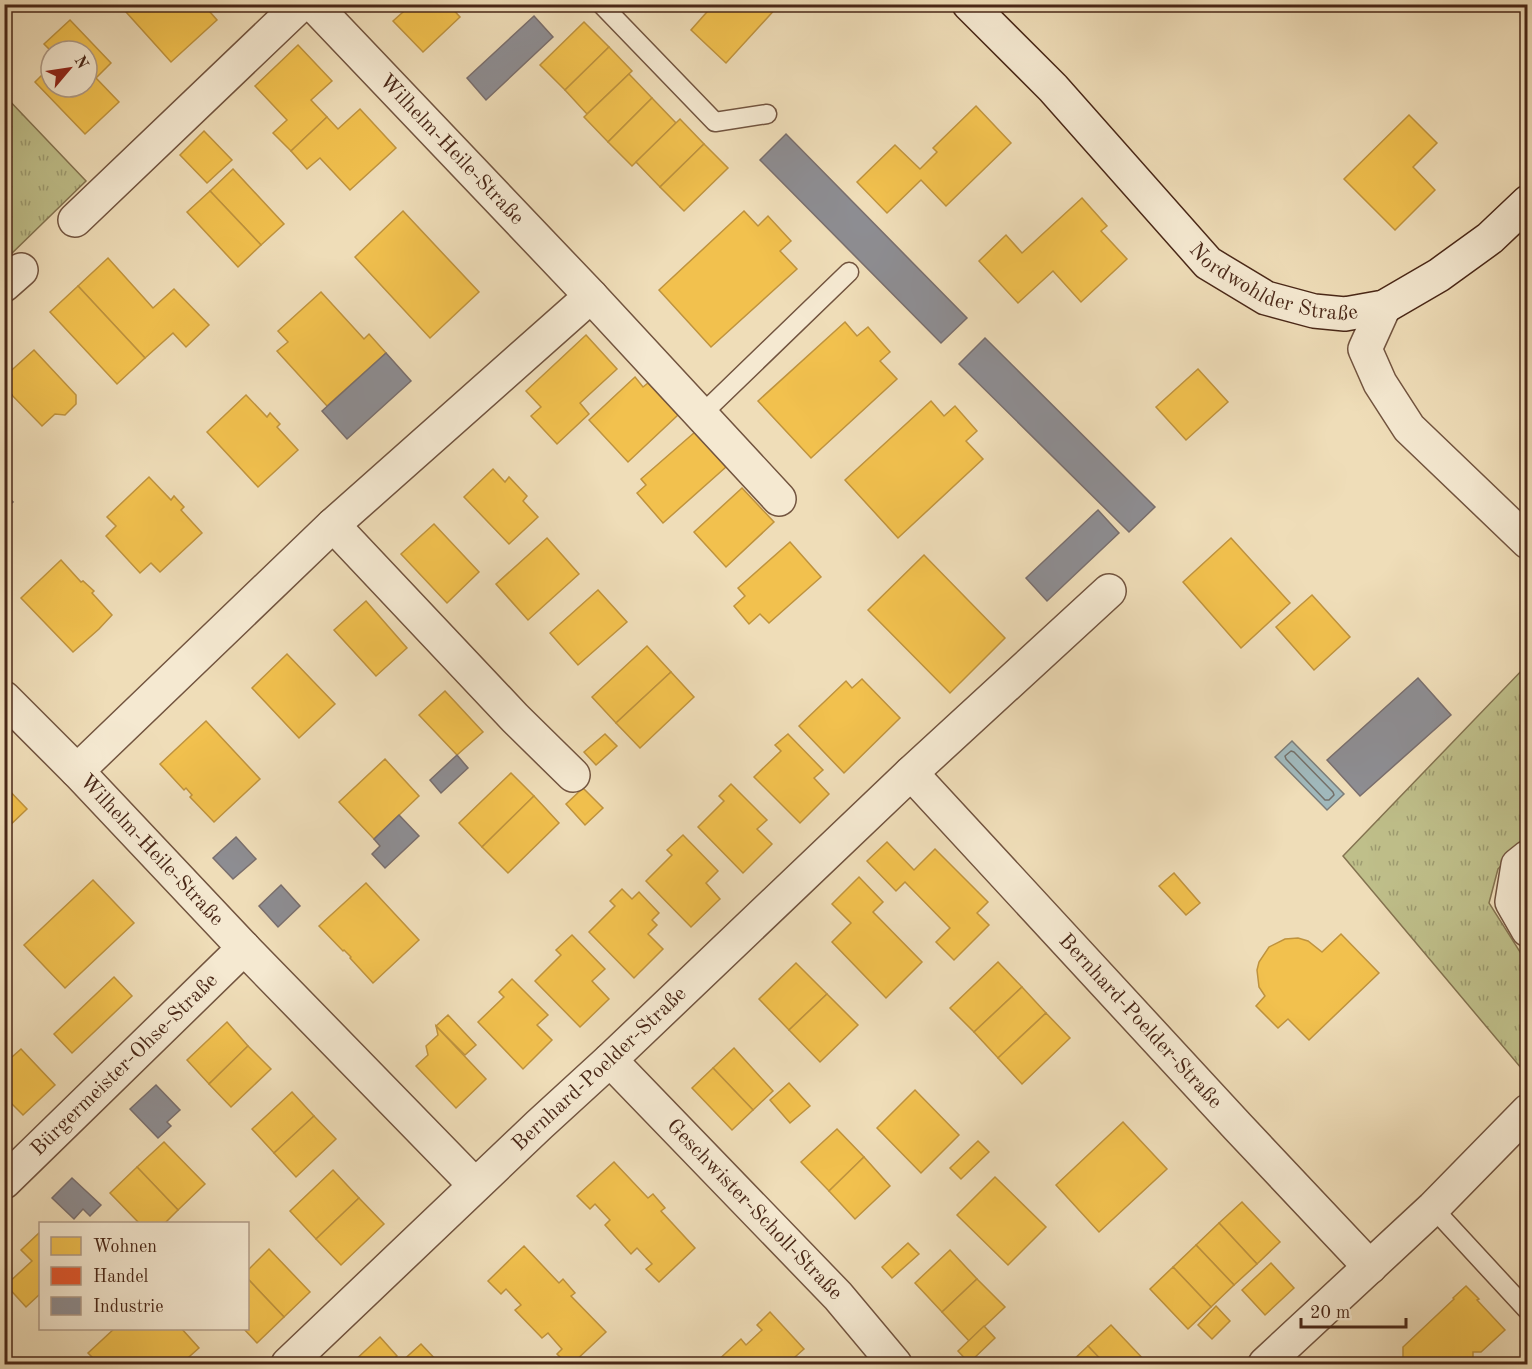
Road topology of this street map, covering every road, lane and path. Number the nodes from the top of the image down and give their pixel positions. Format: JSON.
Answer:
{"nodes":[{"id":1,"x":301,"y":4,"type":"edge"},
{"id":2,"x":313,"y":4,"type":"edge"},
{"id":3,"x":601,"y":4,"type":"edge"},
{"id":4,"x":969,"y":4,"type":"edge"},
{"id":5,"x":767,"y":114,"type":"dead end"},
{"id":6,"x":1527,"y":202,"type":"edge"},
{"id":7,"x":75,"y":220,"type":"dead end"},
{"id":8,"x":849,"y":272,"type":"dead end"},
{"id":9,"x":591,"y":296,"type":"junction"},
{"id":10,"x":1384,"y":307,"type":"junction"},
{"id":11,"x":701,"y":415,"type":"junction"},
{"id":12,"x":779,"y":499,"type":"dead end"},
{"id":13,"x":333,"y":525,"type":"junction"},
{"id":14,"x":1527,"y":542,"type":"edge"},
{"id":15,"x":1110,"y":591,"type":"dead end"},
{"id":16,"x":4,"y":698,"type":"edge"},
{"id":17,"x":77,"y":771,"type":"junction"},
{"id":18,"x":911,"y":773,"type":"junction"},
{"id":19,"x":573,"y":776,"type":"dead end"},
{"id":20,"x":1527,"y":857,"type":"edge"},
{"id":21,"x":1527,"y":930,"type":"edge"},
{"id":22,"x":244,"y":948,"type":"junction"},
{"id":23,"x":610,"y":1060,"type":"junction"},
{"id":24,"x":1527,"y":1111,"type":"edge"},
{"id":25,"x":4,"y":1182,"type":"edge"},
{"id":26,"x":475,"y":1185,"type":"junction"},
{"id":27,"x":1433,"y":1208,"type":"junction"},
{"id":28,"x":1370,"y":1267,"type":"junction"},
{"id":29,"x":1527,"y":1311,"type":"edge"},
{"id":30,"x":883,"y":1360,"type":"edge"},
{"id":31,"x":288,"y":1365,"type":"edge"},
{"id":32,"x":1264,"y":1365,"type":"edge"}],
"edges":[{"from":1,"to":7,"type":"street"},
{"from":2,"to":9,"type":"street","name":"Wilhelm-Heile-Straße"},
{"from":3,"to":5,"type":"lane"},
{"from":4,"to":10,"type":"street","name":"Nordwohlder Straße"},
{"from":6,"to":10,"type":"street"},
{"from":8,"to":11,"type":"lane"},
{"from":9,"to":11,"type":"street","name":"Wilhelm-Heile-Straße"},
{"from":9,"to":13,"type":"street","name":"Wilhelm-Heile-Straße"},
{"from":10,"to":14,"type":"street","name":"Nordwohlder Straße"},
{"from":11,"to":12,"type":"street","name":"Wilhelm-Heile-Straße"},
{"from":13,"to":17,"type":"street","name":"Wilhelm-Heile-Straße"},
{"from":13,"to":19,"type":"street"},
{"from":15,"to":18,"type":"street","name":"Bernhard-Poelder-Straße"},
{"from":16,"to":17,"type":"street"},
{"from":17,"to":22,"type":"street","name":"Wilhelm-Heile-Straße"},
{"from":18,"to":23,"type":"street","name":"Bernhard-Poelder-Straße"},
{"from":18,"to":28,"type":"street","name":"Bernhard-Poelder-Straße"},
{"from":20,"to":21,"type":"street"},
{"from":22,"to":25,"type":"street","name":"Bürgermeister-Ohse-Straße"},
{"from":22,"to":26,"type":"street","name":"Wilhelm-Heile-Straße"},
{"from":23,"to":26,"type":"street","name":"Bernhard-Poelder-Straße"},
{"from":23,"to":30,"type":"street","name":"Geschwister-Scholl-Straße"},
{"from":24,"to":27,"type":"street"},
{"from":26,"to":31,"type":"street","name":"Bernhard-Poelder-Straße"},
{"from":27,"to":28,"type":"street"},
{"from":27,"to":29,"type":"lane"},
{"from":28,"to":32,"type":"street"}]}
